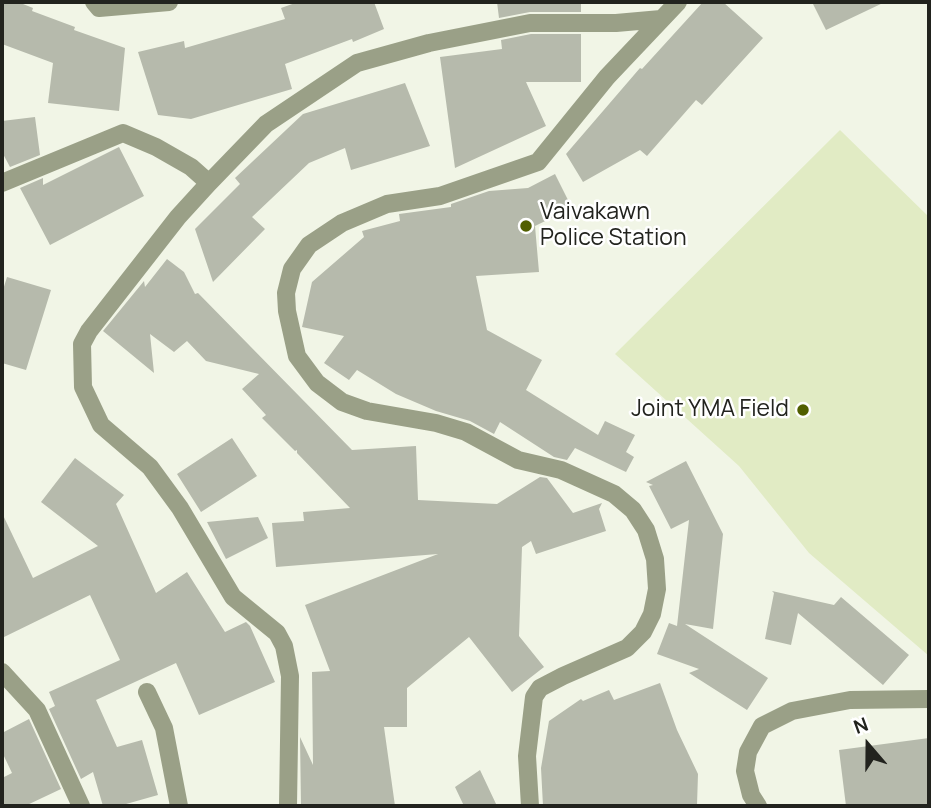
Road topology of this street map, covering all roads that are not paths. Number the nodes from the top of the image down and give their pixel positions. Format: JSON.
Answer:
{"nodes":[{"id":1,"x":169,"y":2,"type":"edge"},
{"id":2,"x":678,"y":2,"type":"edge"},
{"id":3,"x":92,"y":4,"type":"edge"},
{"id":4,"x":661,"y":19,"type":"junction"},
{"id":5,"x":2,"y":183,"type":"edge"},
{"id":6,"x":209,"y":183,"type":"junction"},
{"id":7,"x":2,"y":672,"type":"edge"},
{"id":8,"x":147,"y":692,"type":"dead end"},
{"id":9,"x":929,"y":699,"type":"edge"},
{"id":10,"x":81,"y":806,"type":"edge"},
{"id":11,"x":179,"y":806,"type":"edge"},
{"id":12,"x":288,"y":806,"type":"edge"},
{"id":13,"x":530,"y":806,"type":"edge"},
{"id":14,"x":758,"y":806,"type":"edge"}],
"edges":[{"from":1,"to":3,"type":"street"},
{"from":2,"to":4,"type":"street"},
{"from":4,"to":6,"type":"street"},
{"from":4,"to":13,"type":"street"},
{"from":5,"to":6,"type":"street"},
{"from":6,"to":12,"type":"street"},
{"from":7,"to":10,"type":"street"},
{"from":8,"to":11,"type":"street"},
{"from":9,"to":14,"type":"street"}]}
